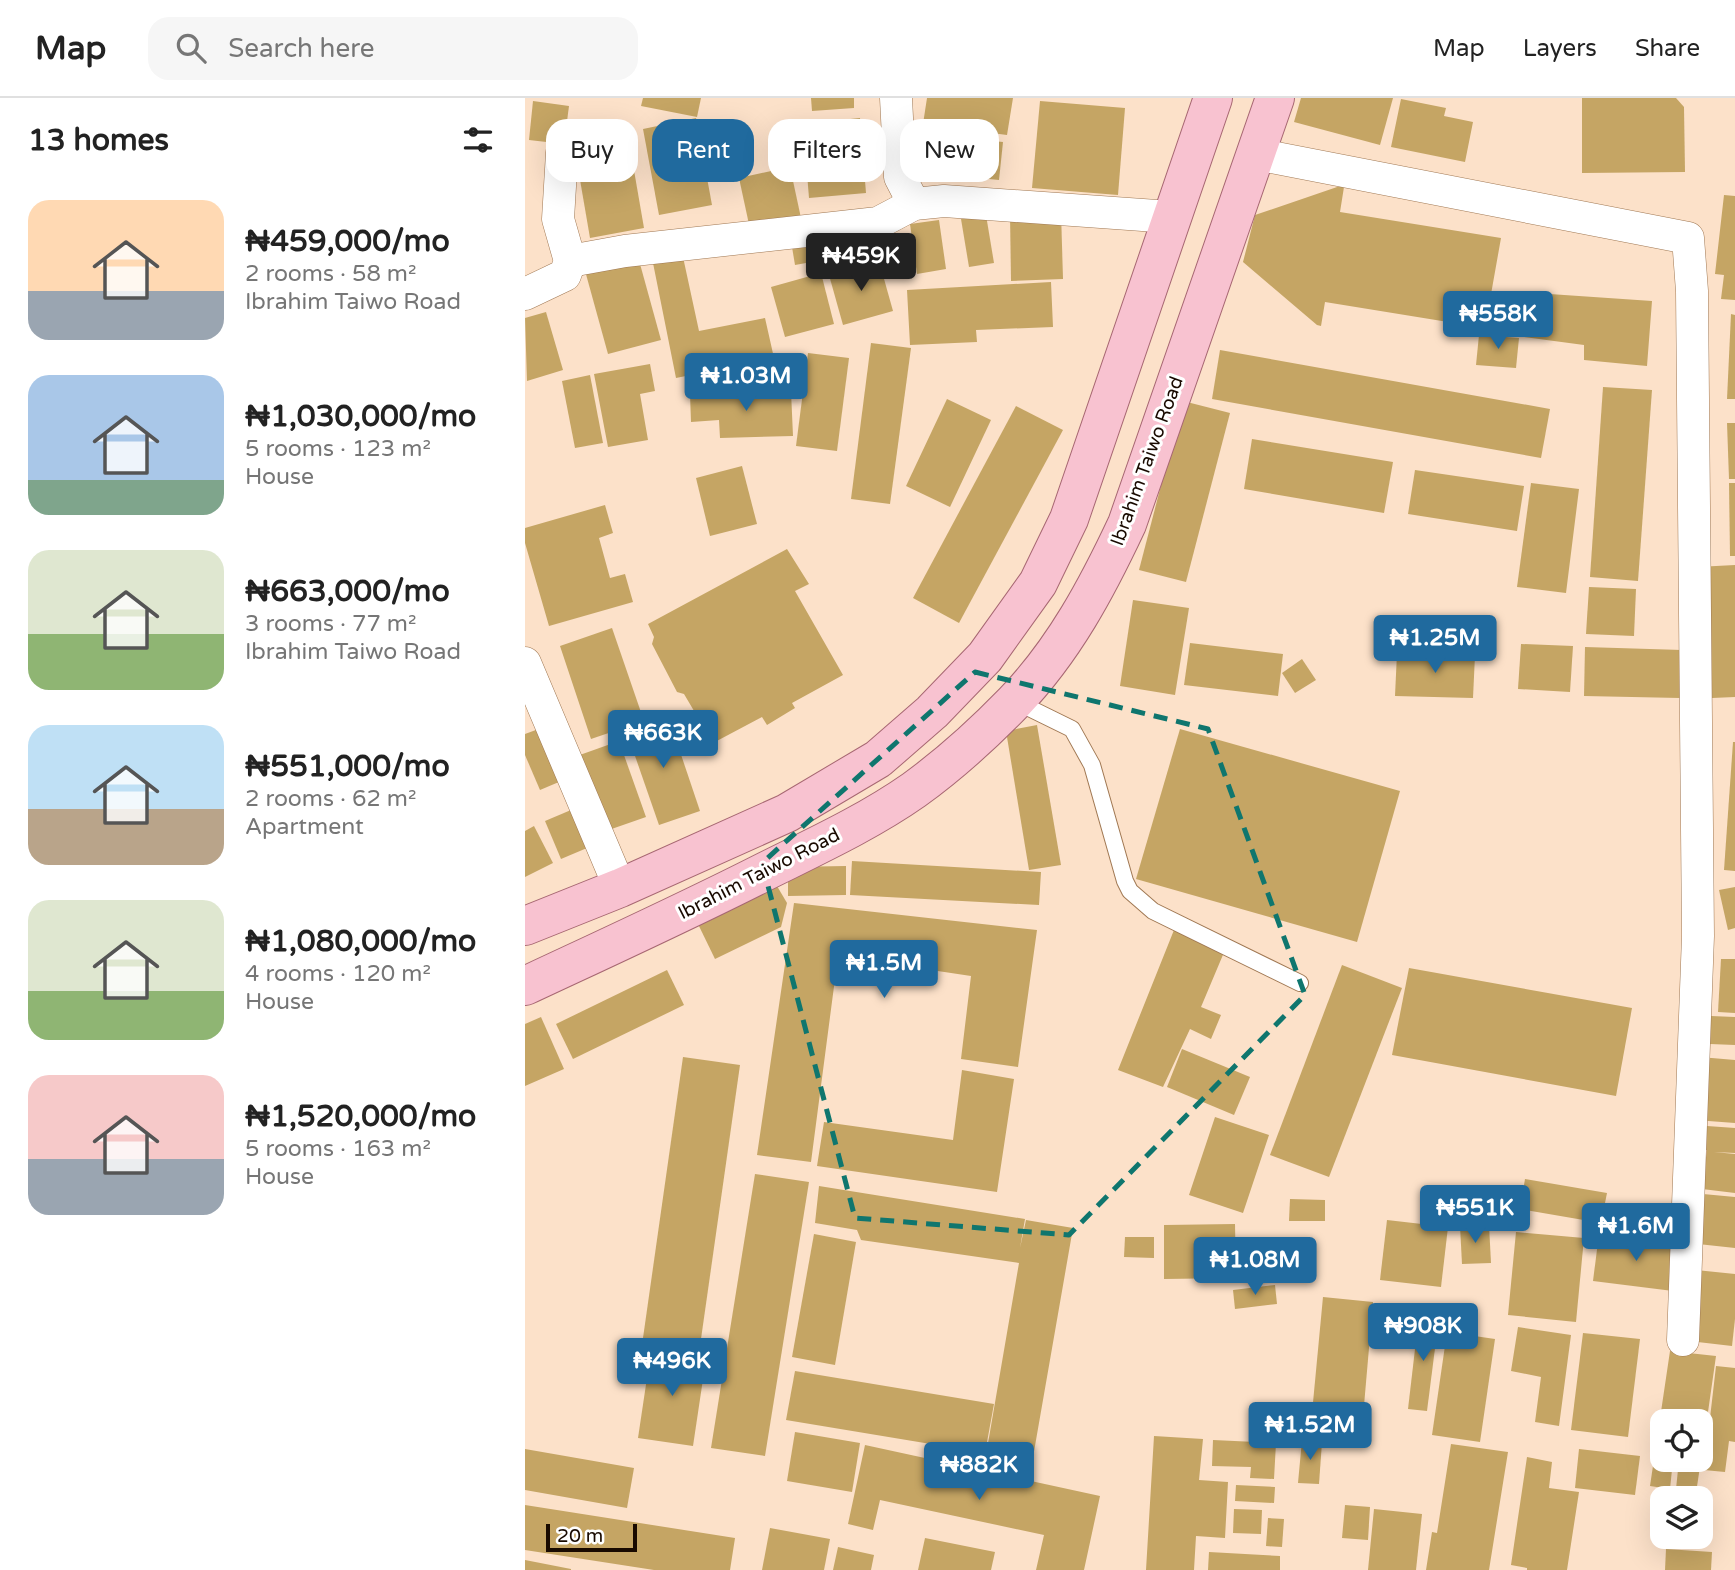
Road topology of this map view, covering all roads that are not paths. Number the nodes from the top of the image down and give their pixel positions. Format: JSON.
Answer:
{"nodes":[{"id":1,"x":896,"y":98,"type":"edge"},
{"id":2,"x":1213,"y":98,"type":"edge"},
{"id":3,"x":1275,"y":98,"type":"edge"},
{"id":4,"x":1256,"y":154,"type":"junction"},
{"id":5,"x":560,"y":182,"type":"edge"},
{"id":6,"x":914,"y":204,"type":"junction"},
{"id":7,"x":1171,"y":217,"type":"junction"},
{"id":8,"x":570,"y":261,"type":"junction"},
{"id":9,"x":525,"y":294,"type":"edge"},
{"id":10,"x":525,"y":663,"type":"edge"},
{"id":11,"x":1015,"y":701,"type":"junction"},
{"id":12,"x":620,"y":888,"type":"junction"},
{"id":13,"x":525,"y":926,"type":"edge"},
{"id":14,"x":1300,"y":983,"type":"dead end"},
{"id":15,"x":525,"y":986,"type":"edge"},
{"id":16,"x":1683,"y":1340,"type":"dead end"}],
"edges":[{"from":1,"to":6,"type":"street"},
{"from":2,"to":7,"type":"main road"},
{"from":3,"to":4,"type":"main road","name":"Ibrahim Taiwo Road"},
{"from":4,"to":11,"type":"main road","name":"Ibrahim Taiwo Road"},
{"from":4,"to":16,"type":"street"},
{"from":5,"to":8,"type":"street"},
{"from":6,"to":7,"type":"street"},
{"from":6,"to":8,"type":"street"},
{"from":7,"to":12,"type":"main road"},
{"from":8,"to":9,"type":"street"},
{"from":10,"to":12,"type":"street"},
{"from":11,"to":14,"type":"lane"},
{"from":11,"to":15,"type":"main road","name":"Ibrahim Taiwo Road"},
{"from":12,"to":13,"type":"main road"}]}
